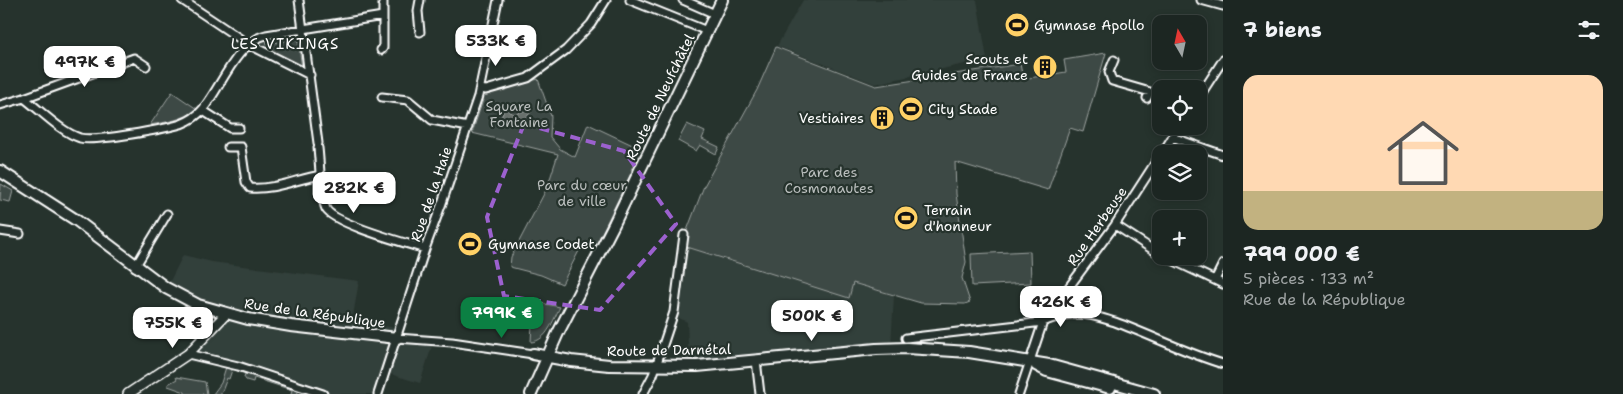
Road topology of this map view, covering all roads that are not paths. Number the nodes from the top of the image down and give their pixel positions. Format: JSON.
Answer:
{"nodes":[{"id":1,"x":182,"y":0,"type":"edge"},
{"id":2,"x":299,"y":0,"type":"edge"},
{"id":3,"x":383,"y":0,"type":"edge"},
{"id":4,"x":420,"y":0,"type":"edge"},
{"id":5,"x":498,"y":0,"type":"edge"},
{"id":6,"x":606,"y":0,"type":"edge"},
{"id":7,"x":630,"y":0,"type":"edge"},
{"id":8,"x":683,"y":0,"type":"edge"},
{"id":9,"x":722,"y":0,"type":"edge"},
{"id":10,"x":1200,"y":0,"type":"edge"},
{"id":11,"x":1223,"y":6,"type":"edge"},
{"id":12,"x":715,"y":14,"type":"junction"},
{"id":13,"x":383,"y":16,"type":"junction"},
{"id":14,"x":303,"y":29,"type":"junction"},
{"id":15,"x":707,"y":31,"type":"junction"},
{"id":16,"x":420,"y":32,"type":"dead end"},
{"id":17,"x":248,"y":44,"type":"junction"},
{"id":18,"x":381,"y":50,"type":"dead end"},
{"id":19,"x":1114,"y":60,"type":"dead end"},
{"id":20,"x":1223,"y":60,"type":"edge"},
{"id":21,"x":146,"y":66,"type":"dead end"},
{"id":22,"x":310,"y":75,"type":"junction"},
{"id":23,"x":1207,"y":85,"type":"edge"},
{"id":24,"x":480,"y":90,"type":"junction"},
{"id":25,"x":382,"y":97,"type":"dead end"},
{"id":26,"x":24,"y":98,"type":"junction"},
{"id":27,"x":1147,"y":98,"type":"dead end"},
{"id":28,"x":0,"y":105,"type":"edge"},
{"id":29,"x":202,"y":110,"type":"junction"},
{"id":30,"x":468,"y":127,"type":"junction"},
{"id":31,"x":239,"y":128,"type":"dead end"},
{"id":32,"x":1172,"y":137,"type":"joint"},
{"id":33,"x":1167,"y":145,"type":"edge"},
{"id":34,"x":228,"y":147,"type":"dead end"},
{"id":35,"x":1223,"y":155,"type":"edge"},
{"id":36,"x":1152,"y":168,"type":"edge"},
{"id":37,"x":0,"y":171,"type":"edge"},
{"id":38,"x":321,"y":175,"type":"junction"},
{"id":39,"x":167,"y":214,"type":"dead end"},
{"id":40,"x":1115,"y":225,"type":"junction"},
{"id":41,"x":0,"y":231,"type":"edge"},
{"id":42,"x":20,"y":234,"type":"dead end"},
{"id":43,"x":684,"y":235,"type":"dead end"},
{"id":44,"x":425,"y":249,"type":"junction"},
{"id":45,"x":1152,"y":249,"type":"edge"},
{"id":46,"x":1223,"y":264,"type":"edge"},
{"id":47,"x":1182,"y":265,"type":"edge"},
{"id":48,"x":135,"y":267,"type":"junction"},
{"id":49,"x":1215,"y":280,"type":"junction"},
{"id":50,"x":1223,"y":284,"type":"edge"},
{"id":51,"x":1066,"y":306,"type":"junction"},
{"id":52,"x":226,"y":314,"type":"junction"},
{"id":53,"x":1043,"y":322,"type":"junction"},
{"id":54,"x":397,"y":338,"type":"junction"},
{"id":55,"x":906,"y":338,"type":"dead end"},
{"id":56,"x":188,"y":354,"type":"junction"},
{"id":57,"x":532,"y":354,"type":"joint"},
{"id":58,"x":548,"y":356,"type":"junction"},
{"id":59,"x":756,"y":360,"type":"junction"},
{"id":60,"x":1030,"y":362,"type":"junction"},
{"id":61,"x":1223,"y":364,"type":"edge"},
{"id":62,"x":655,"y":366,"type":"junction"},
{"id":63,"x":128,"y":394,"type":"edge"},
{"id":64,"x":324,"y":394,"type":"edge"},
{"id":65,"x":378,"y":394,"type":"edge"},
{"id":66,"x":531,"y":394,"type":"edge"},
{"id":67,"x":643,"y":394,"type":"edge"},
{"id":68,"x":760,"y":394,"type":"edge"},
{"id":69,"x":1019,"y":394,"type":"edge"},
{"id":70,"x":1131,"y":394,"type":"edge"},
{"id":71,"x":1154,"y":394,"type":"edge"}],
"edges":[{"from":1,"to":17,"type":"street"},
{"from":2,"to":14,"type":"street"},
{"from":3,"to":13,"type":"street"},
{"from":4,"to":16,"type":"street"},
{"from":5,"to":24,"type":"street","name":"Rue de la Haie"},
{"from":6,"to":24,"type":"street"},
{"from":7,"to":15,"type":"street"},
{"from":8,"to":12,"type":"street"},
{"from":9,"to":12,"type":"main road","name":"Route de Neufchâtel"},
{"from":10,"to":11,"type":"street"},
{"from":12,"to":15,"type":"main road","name":"Route de Neufchâtel"},
{"from":13,"to":14,"type":"street"},
{"from":13,"to":18,"type":"street"},
{"from":14,"to":17,"type":"street"},
{"from":14,"to":22,"type":"street"},
{"from":15,"to":58,"type":"main road","name":"Route de Neufchâtel"},
{"from":17,"to":22,"type":"street"},
{"from":17,"to":29,"type":"street"},
{"from":19,"to":27,"type":"street"},
{"from":20,"to":23,"type":"street"},
{"from":21,"to":26,"type":"street"},
{"from":22,"to":38,"type":"street"},
{"from":24,"to":30,"type":"street","name":"Rue de la Haie"},
{"from":25,"to":30,"type":"street"},
{"from":26,"to":28,"type":"street"},
{"from":26,"to":29,"type":"street"},
{"from":29,"to":31,"type":"street"},
{"from":30,"to":44,"type":"street","name":"Rue de la Haie"},
{"from":32,"to":33,"type":"street","name":"Rue Herbeuse"},
{"from":32,"to":35,"type":"street"},
{"from":34,"to":38,"type":"street"},
{"from":36,"to":40,"type":"street","name":"Rue Herbeuse"},
{"from":37,"to":48,"type":"main road","name":"Rue de la République"},
{"from":38,"to":44,"type":"street"},
{"from":39,"to":48,"type":"street"},
{"from":40,"to":45,"type":"street"},
{"from":40,"to":51,"type":"street","name":"Rue Herbeuse"},
{"from":41,"to":42,"type":"street"},
{"from":43,"to":62,"type":"street"},
{"from":44,"to":54,"type":"street","name":"Rue de la Haie"},
{"from":46,"to":49,"type":"street"},
{"from":47,"to":49,"type":"street"},
{"from":48,"to":52,"type":"main road","name":"Rue de la République"},
{"from":49,"to":50,"type":"street"},
{"from":51,"to":53,"type":"street","name":"Rue Herbeuse"},
{"from":51,"to":53,"type":"street"},
{"from":51,"to":61,"type":"street"},
{"from":52,"to":54,"type":"main road","name":"Rue de la République"},
{"from":52,"to":56,"type":"street"},
{"from":53,"to":55,"type":"street"},
{"from":53,"to":60,"type":"street","name":"Rue Herbeuse"},
{"from":54,"to":57,"type":"street","name":"Rue de la République"},
{"from":54,"to":65,"type":"street","name":"Rue de la Haie"},
{"from":56,"to":63,"type":"street"},
{"from":56,"to":64,"type":"street"},
{"from":57,"to":58,"type":"main road","name":"Rue de la République"},
{"from":58,"to":62,"type":"main road","name":"Route de Darnétal"},
{"from":58,"to":66,"type":"main road","name":"Route de Neufchâtel"},
{"from":59,"to":60,"type":"main road","name":"Route de Darnétal"},
{"from":59,"to":62,"type":"main road","name":"Route de Darnétal"},
{"from":59,"to":68,"type":"street"},
{"from":60,"to":69,"type":"street","name":"Rue Herbeuse"},
{"from":60,"to":70,"type":"main road","name":"Route de Darnétal"},
{"from":60,"to":71,"type":"main road","name":"Route de Darnétal"},
{"from":62,"to":67,"type":"street"}]}
